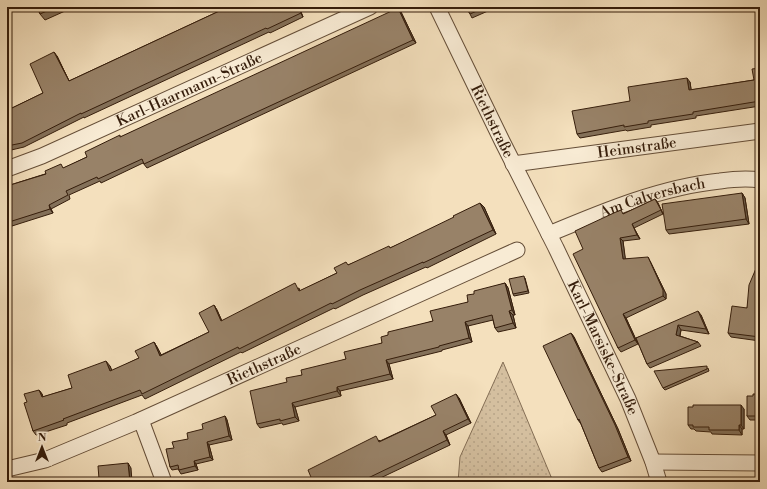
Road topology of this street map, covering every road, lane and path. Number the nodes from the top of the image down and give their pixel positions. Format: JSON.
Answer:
{"nodes":[{"id":1,"x":370,"y":7,"type":"edge"},
{"id":2,"x":437,"y":7,"type":"edge"},
{"id":3,"x":760,"y":131,"type":"edge"},
{"id":4,"x":513,"y":164,"type":"junction"},
{"id":5,"x":7,"y":168,"type":"edge"},
{"id":6,"x":760,"y":180,"type":"edge"},
{"id":7,"x":549,"y":234,"type":"junction"},
{"id":8,"x":517,"y":250,"type":"dead end"},
{"id":9,"x":141,"y":420,"type":"junction"},
{"id":10,"x":654,"y":462,"type":"junction"},
{"id":11,"x":760,"y":463,"type":"edge"},
{"id":12,"x":7,"y":469,"type":"edge"},
{"id":13,"x":164,"y":482,"type":"edge"},
{"id":14,"x":659,"y":482,"type":"edge"}],
"edges":[{"from":1,"to":5,"type":"street","name":"Karl-Haarmann-Straße"},
{"from":2,"to":4,"type":"street","name":"Riethstraße"},
{"from":3,"to":4,"type":"street","name":"Heimstraße"},
{"from":4,"to":7,"type":"street","name":"Riethstraße"},
{"from":6,"to":7,"type":"street","name":"Am Calversbach"},
{"from":7,"to":10,"type":"street","name":"Karl-Marsiske-Straße"},
{"from":8,"to":9,"type":"street","name":"Riethstraße"},
{"from":9,"to":12,"type":"street","name":"Riethstraße"},
{"from":9,"to":13,"type":"street"},
{"from":10,"to":11,"type":"street"},
{"from":10,"to":14,"type":"street","name":"Karl-Marsiske-Straße"}]}
